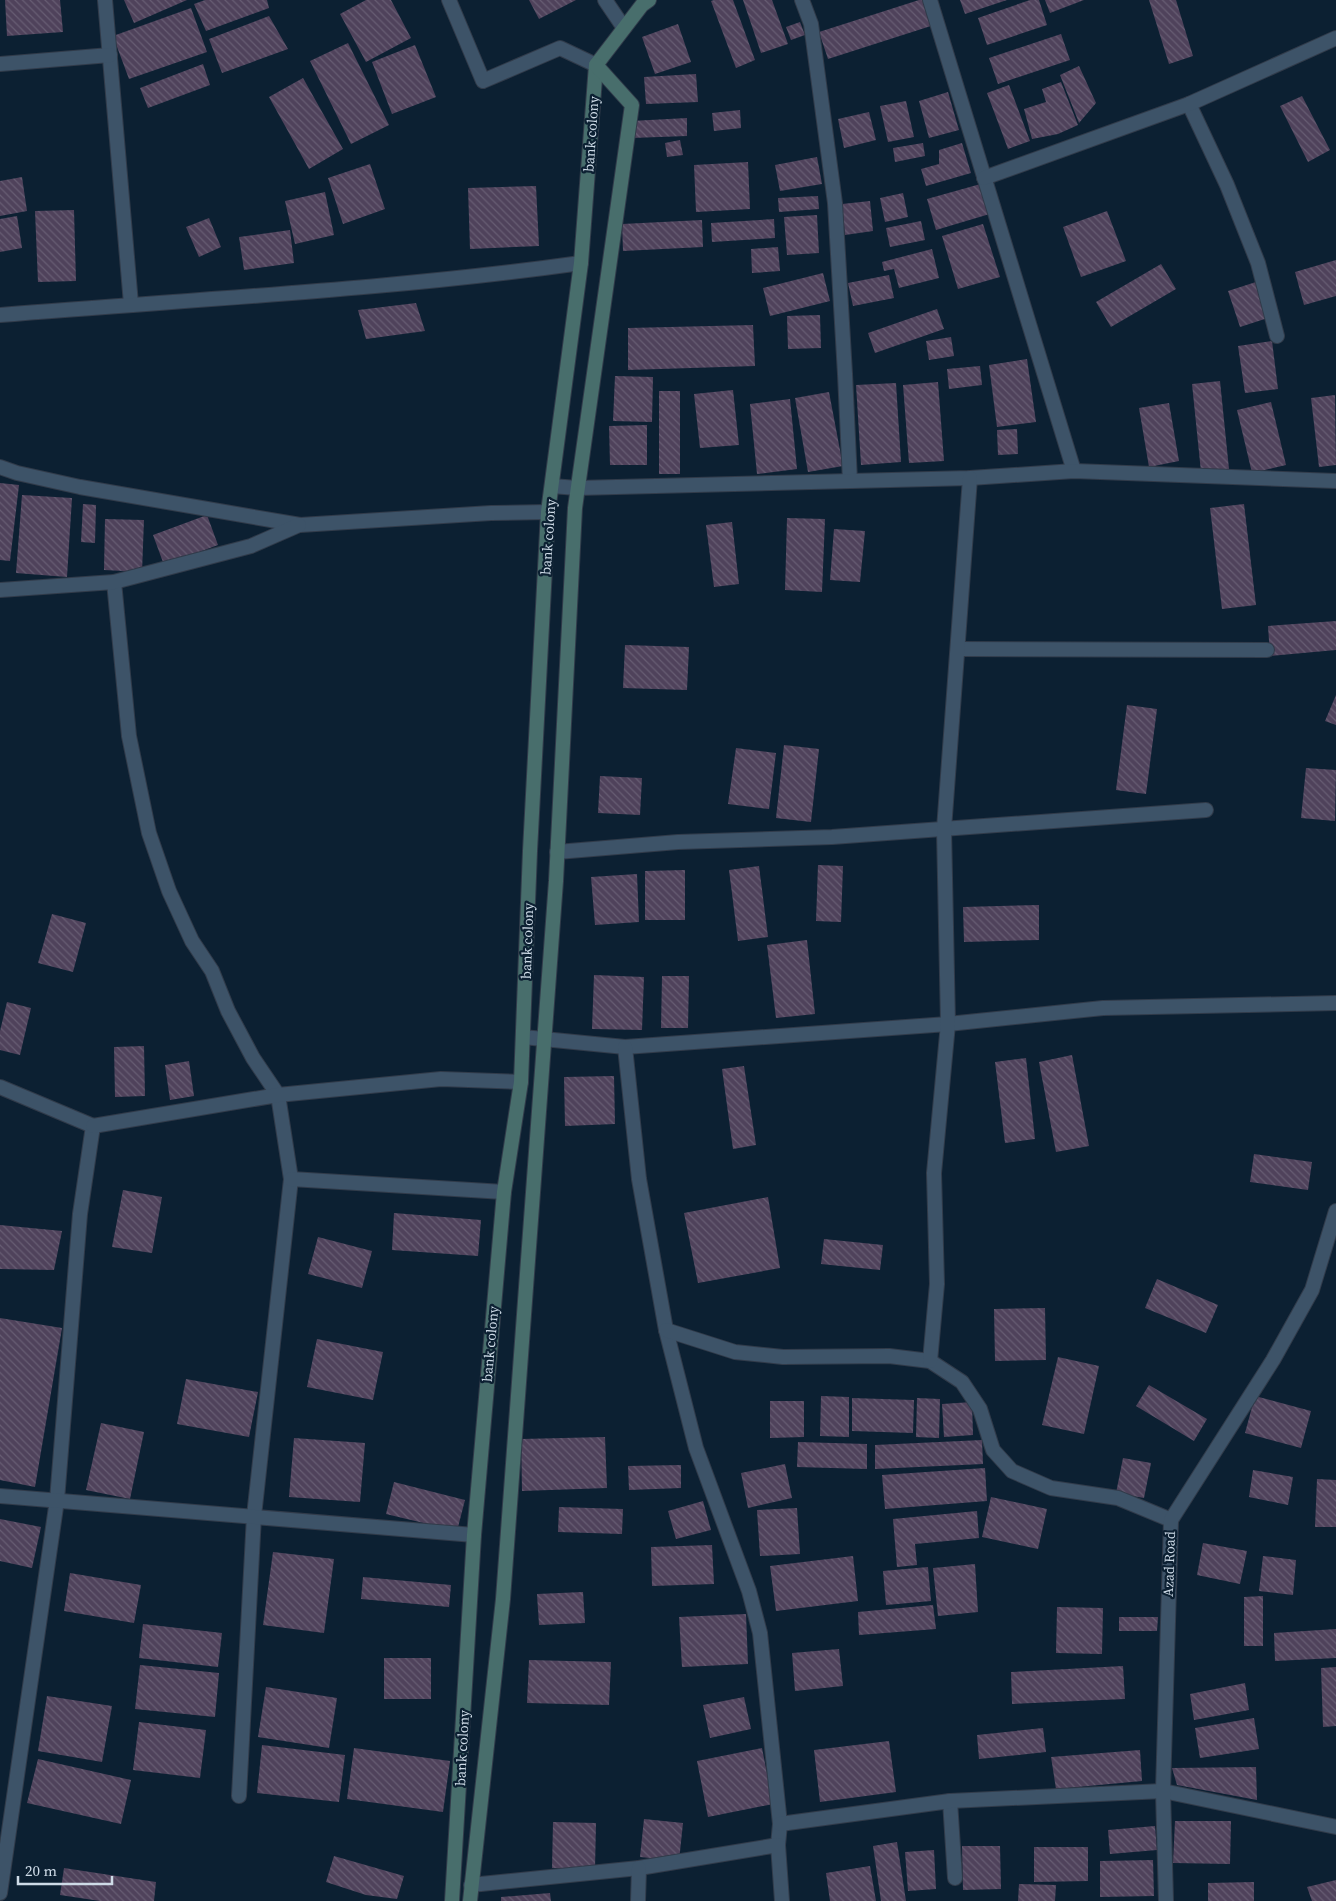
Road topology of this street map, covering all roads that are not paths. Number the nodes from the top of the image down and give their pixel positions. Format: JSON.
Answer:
{"nodes":[{"id":1,"x":105,"y":0,"type":"edge"},
{"id":2,"x":449,"y":0,"type":"edge"},
{"id":3,"x":605,"y":0,"type":"edge"},
{"id":4,"x":649,"y":0,"type":"edge"},
{"id":5,"x":802,"y":0,"type":"edge"},
{"id":6,"x":930,"y":0,"type":"edge"},
{"id":7,"x":624,"y":28,"type":"junction"},
{"id":8,"x":1335,"y":39,"type":"edge"},
{"id":9,"x":110,"y":55,"type":"junction"},
{"id":10,"x":0,"y":64,"type":"edge"},
{"id":11,"x":596,"y":65,"type":"junction"},
{"id":12,"x":1189,"y":104,"type":"junction"},
{"id":13,"x":984,"y":178,"type":"junction"},
{"id":14,"x":581,"y":263,"type":"junction"},
{"id":15,"x":131,"y":304,"type":"junction"},
{"id":16,"x":0,"y":315,"type":"edge"},
{"id":17,"x":1277,"y":336,"type":"dead end"},
{"id":18,"x":0,"y":467,"type":"edge"},
{"id":19,"x":1074,"y":471,"type":"junction"},
{"id":20,"x":970,"y":478,"type":"junction"},
{"id":21,"x":850,"y":481,"type":"junction"},
{"id":22,"x":1336,"y":481,"type":"edge"},
{"id":23,"x":552,"y":486,"type":"junction"},
{"id":24,"x":577,"y":488,"type":"junction"},
{"id":25,"x":548,"y":512,"type":"junction"},
{"id":26,"x":300,"y":525,"type":"junction"},
{"id":27,"x":114,"y":582,"type":"junction"},
{"id":28,"x":0,"y":590,"type":"edge"},
{"id":29,"x":958,"y":649,"type":"junction"},
{"id":30,"x":1267,"y":650,"type":"dead end"},
{"id":31,"x":1206,"y":810,"type":"dead end"},
{"id":32,"x":944,"y":829,"type":"junction"},
{"id":33,"x":558,"y":852,"type":"junction"},
{"id":34,"x":1336,"y":1002,"type":"edge"},
{"id":35,"x":948,"y":1024,"type":"junction"},
{"id":36,"x":523,"y":1037,"type":"junction"},
{"id":37,"x":543,"y":1040,"type":"junction"},
{"id":38,"x":625,"y":1048,"type":"junction"},
{"id":39,"x":521,"y":1082,"type":"junction"},
{"id":40,"x":0,"y":1087,"type":"edge"},
{"id":41,"x":278,"y":1095,"type":"junction"},
{"id":42,"x":93,"y":1126,"type":"junction"},
{"id":43,"x":291,"y":1179,"type":"junction"},
{"id":44,"x":504,"y":1192,"type":"junction"},
{"id":45,"x":1336,"y":1211,"type":"edge"},
{"id":46,"x":666,"y":1330,"type":"junction"},
{"id":47,"x":930,"y":1361,"type":"junction"},
{"id":48,"x":0,"y":1496,"type":"edge"},
{"id":49,"x":57,"y":1500,"type":"junction"},
{"id":50,"x":254,"y":1516,"type":"junction"},
{"id":51,"x":1171,"y":1520,"type":"junction"},
{"id":52,"x":474,"y":1535,"type":"junction"},
{"id":53,"x":1163,"y":1791,"type":"junction"},
{"id":54,"x":239,"y":1796,"type":"dead end"},
{"id":55,"x":950,"y":1801,"type":"junction"},
{"id":56,"x":780,"y":1824,"type":"junction"},
{"id":57,"x":1336,"y":1827,"type":"edge"},
{"id":58,"x":778,"y":1845,"type":"junction"},
{"id":59,"x":639,"y":1868,"type":"junction"},
{"id":60,"x":955,"y":1878,"type":"dead end"},
{"id":61,"x":471,"y":1885,"type":"junction"},
{"id":62,"x":0,"y":1893,"type":"edge"},
{"id":63,"x":452,"y":1901,"type":"edge"},
{"id":64,"x":470,"y":1901,"type":"edge"},
{"id":65,"x":638,"y":1901,"type":"edge"},
{"id":66,"x":782,"y":1901,"type":"edge"},
{"id":67,"x":1166,"y":1901,"type":"edge"}],
"edges":[{"from":1,"to":9,"type":"street"},
{"from":2,"to":11,"type":"street"},
{"from":3,"to":7,"type":"street"},
{"from":4,"to":7,"type":"main road"},
{"from":5,"to":21,"type":"street"},
{"from":6,"to":13,"type":"street"},
{"from":7,"to":11,"type":"main road"},
{"from":8,"to":12,"type":"street"},
{"from":9,"to":10,"type":"street"},
{"from":9,"to":15,"type":"street"},
{"from":11,"to":14,"type":"main road","name":"bank colony"},
{"from":11,"to":24,"type":"main road"},
{"from":12,"to":13,"type":"street"},
{"from":12,"to":17,"type":"street"},
{"from":13,"to":19,"type":"street"},
{"from":14,"to":15,"type":"street"},
{"from":14,"to":23,"type":"main road","name":"bank colony"},
{"from":15,"to":16,"type":"street"},
{"from":18,"to":26,"type":"street"},
{"from":19,"to":20,"type":"street"},
{"from":19,"to":22,"type":"street"},
{"from":20,"to":21,"type":"street"},
{"from":20,"to":29,"type":"street"},
{"from":21,"to":24,"type":"street"},
{"from":23,"to":24,"type":"street"},
{"from":23,"to":25,"type":"main road","name":"bank colony"},
{"from":24,"to":33,"type":"main road"},
{"from":25,"to":26,"type":"street"},
{"from":25,"to":36,"type":"main road","name":"bank colony"},
{"from":26,"to":27,"type":"street"},
{"from":27,"to":28,"type":"street"},
{"from":27,"to":41,"type":"street"},
{"from":29,"to":30,"type":"street"},
{"from":29,"to":32,"type":"street"},
{"from":31,"to":32,"type":"street"},
{"from":32,"to":33,"type":"street"},
{"from":32,"to":35,"type":"street"},
{"from":33,"to":37,"type":"main road"},
{"from":34,"to":35,"type":"street"},
{"from":35,"to":38,"type":"street"},
{"from":35,"to":47,"type":"street"},
{"from":36,"to":37,"type":"street"},
{"from":36,"to":39,"type":"main road","name":"bank colony"},
{"from":37,"to":38,"type":"street"},
{"from":37,"to":61,"type":"main road"},
{"from":38,"to":46,"type":"street"},
{"from":39,"to":41,"type":"street"},
{"from":39,"to":44,"type":"main road","name":"bank colony"},
{"from":40,"to":42,"type":"street"},
{"from":41,"to":42,"type":"street"},
{"from":41,"to":43,"type":"street"},
{"from":42,"to":49,"type":"street"},
{"from":43,"to":44,"type":"street"},
{"from":43,"to":50,"type":"street"},
{"from":44,"to":52,"type":"main road","name":"bank colony"},
{"from":45,"to":51,"type":"street","name":"Azad Road"},
{"from":46,"to":47,"type":"street"},
{"from":46,"to":56,"type":"street"},
{"from":47,"to":51,"type":"street"},
{"from":48,"to":49,"type":"street"},
{"from":49,"to":50,"type":"street"},
{"from":49,"to":62,"type":"street"},
{"from":50,"to":52,"type":"street"},
{"from":50,"to":54,"type":"street"},
{"from":51,"to":53,"type":"street","name":"Azad Road"},
{"from":52,"to":63,"type":"main road","name":"bank colony"},
{"from":53,"to":55,"type":"street"},
{"from":53,"to":57,"type":"street"},
{"from":53,"to":67,"type":"street","name":"Azad Road"},
{"from":55,"to":56,"type":"street"},
{"from":55,"to":60,"type":"street"},
{"from":56,"to":58,"type":"street"},
{"from":58,"to":59,"type":"street"},
{"from":58,"to":66,"type":"street"},
{"from":59,"to":61,"type":"street"},
{"from":59,"to":65,"type":"street"},
{"from":61,"to":64,"type":"main road"}]}
